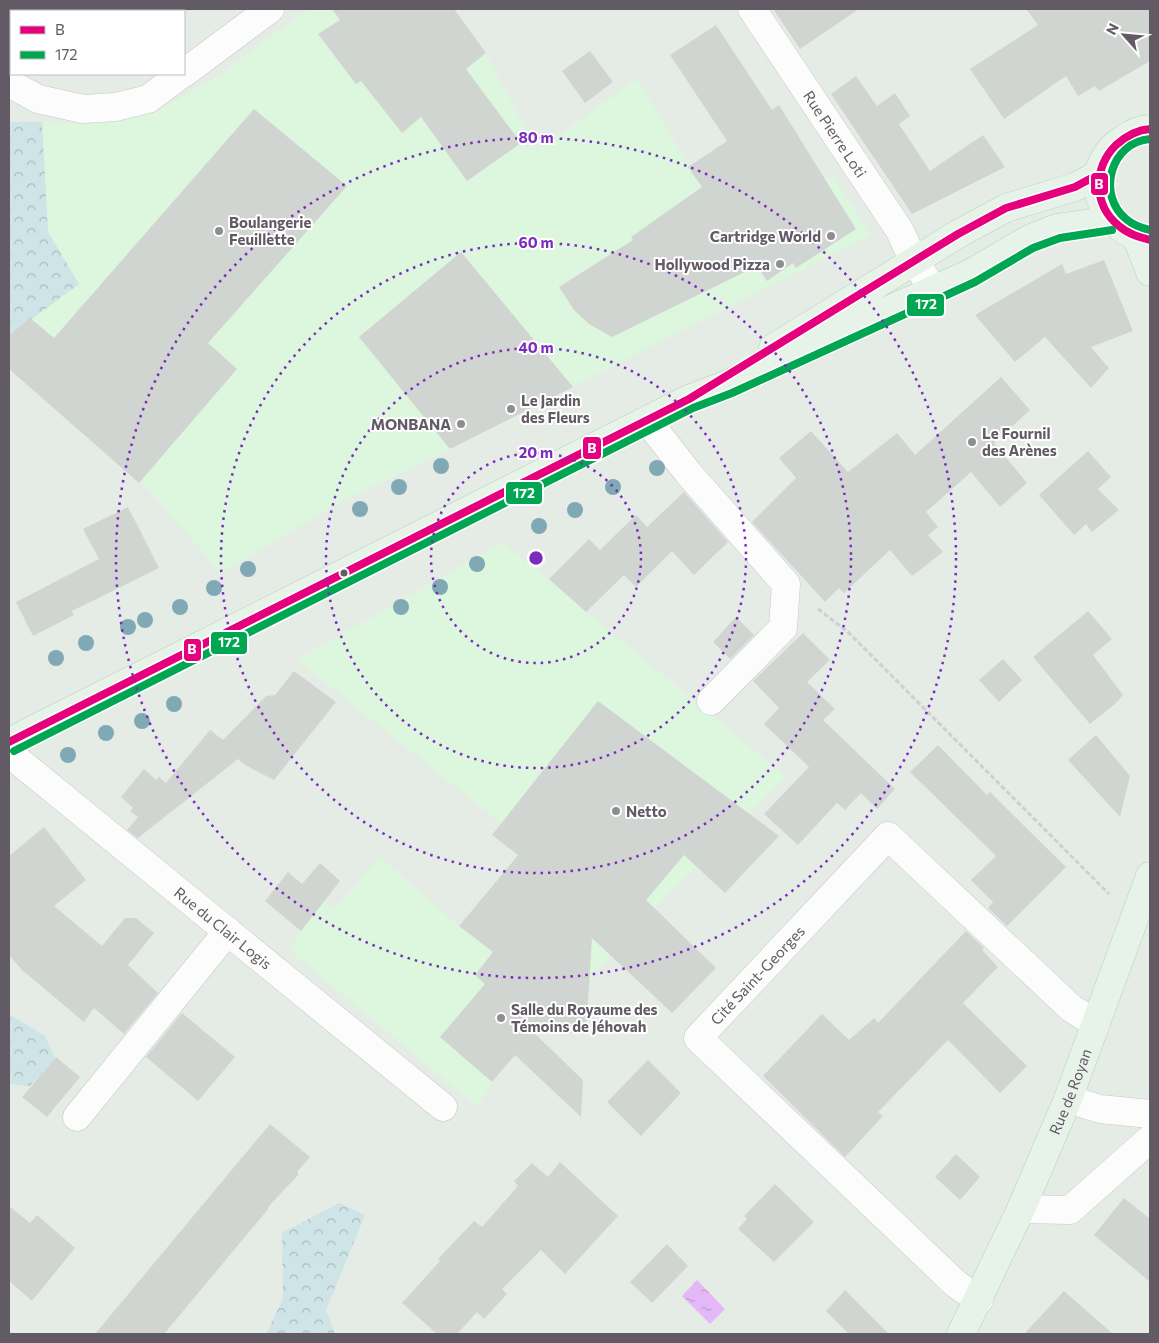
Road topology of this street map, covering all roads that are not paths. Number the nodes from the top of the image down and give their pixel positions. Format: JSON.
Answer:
{"nodes":[{"id":1,"x":270,"y":9,"type":"edge"},
{"id":2,"x":752,"y":9,"type":"edge"},
{"id":3,"x":185,"y":72,"type":"edge"},
{"id":4,"x":180,"y":75,"type":"edge"},
{"id":5,"x":9,"y":83,"type":"edge"},
{"id":6,"x":1150,"y":128,"type":"edge"},
{"id":7,"x":1099,"y":174,"type":"junction"},
{"id":8,"x":1110,"y":220,"type":"junction"},
{"id":9,"x":1144,"y":239,"type":"edge"},
{"id":10,"x":915,"y":260,"type":"junction"},
{"id":11,"x":1150,"y":272,"type":"edge"},
{"id":12,"x":933,"y":290,"type":"junction"},
{"id":13,"x":689,"y":399,"type":"junction"},
{"id":14,"x":647,"y":420,"type":"junction"},
{"id":15,"x":711,"y":701,"type":"dead end"},
{"id":16,"x":9,"y":744,"type":"edge"},
{"id":17,"x":1150,"y":876,"type":"edge"},
{"id":18,"x":228,"y":931,"type":"junction"},
{"id":19,"x":1096,"y":1024,"type":"junction"},
{"id":20,"x":1068,"y":1099,"type":"junction"},
{"id":21,"x":443,"y":1107,"type":"dead end"},
{"id":22,"x":1150,"y":1114,"type":"edge"},
{"id":23,"x":77,"y":1117,"type":"dead end"},
{"id":24,"x":1150,"y":1139,"type":"edge"},
{"id":25,"x":1021,"y":1209,"type":"junction"},
{"id":26,"x":979,"y":1300,"type":"junction"},
{"id":27,"x":961,"y":1334,"type":"edge"}],
"edges":[{"from":1,"to":3,"type":"street"},
{"from":2,"to":10,"type":"street","name":"Rue Pierre Loti"},
{"from":4,"to":5,"type":"street"},
{"from":6,"to":7,"type":"main road"},
{"from":7,"to":8,"type":"main road"},
{"from":7,"to":10,"type":"main road"},
{"from":8,"to":9,"type":"main road"},
{"from":8,"to":12,"type":"main road"},
{"from":9,"to":11,"type":"main road"},
{"from":10,"to":12,"type":"street","name":"Rue Pierre Loti"},
{"from":10,"to":13,"type":"main road"},
{"from":12,"to":13,"type":"main road"},
{"from":13,"to":14,"type":"main road"},
{"from":14,"to":15,"type":"street"},
{"from":14,"to":16,"type":"main road"},
{"from":16,"to":18,"type":"street","name":"Rue du Clair Logis"},
{"from":17,"to":19,"type":"main road","name":"Rue de Royan"},
{"from":18,"to":21,"type":"street","name":"Rue du Clair Logis"},
{"from":18,"to":23,"type":"street"},
{"from":19,"to":20,"type":"main road","name":"Rue de Royan"},
{"from":19,"to":26,"type":"street","name":"Cité Saint-Georges"},
{"from":20,"to":22,"type":"street"},
{"from":20,"to":25,"type":"main road","name":"Rue de Royan"},
{"from":24,"to":25,"type":"street"},
{"from":25,"to":26,"type":"main road","name":"Rue de Royan"},
{"from":26,"to":27,"type":"main road","name":"Rue de Royan"}]}
